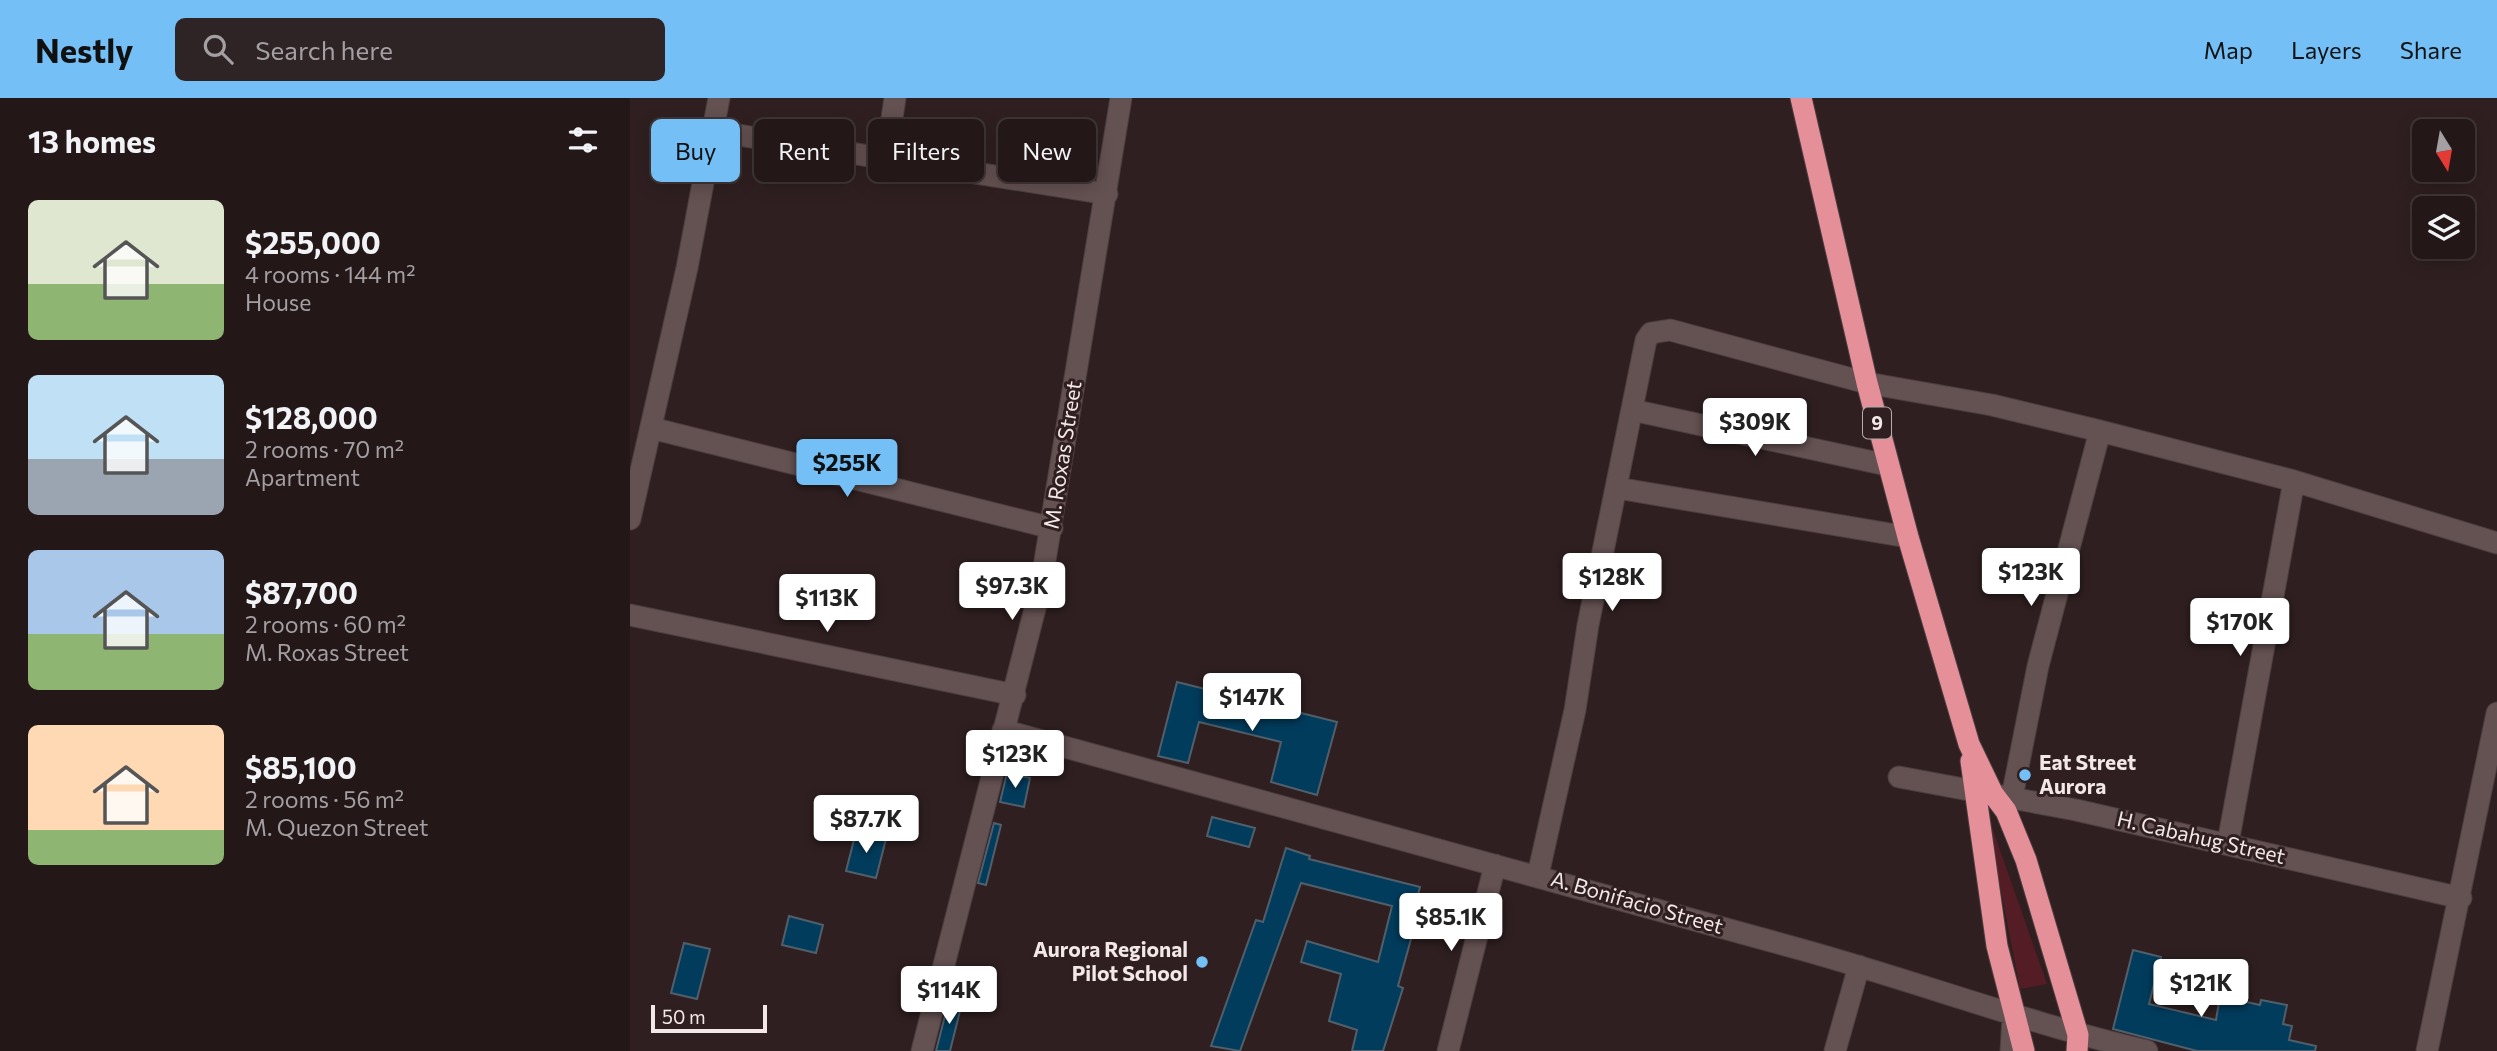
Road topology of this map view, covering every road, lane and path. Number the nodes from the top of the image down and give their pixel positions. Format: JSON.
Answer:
{"nodes":[{"id":1,"x":719,"y":98,"type":"edge"},
{"id":2,"x":895,"y":98,"type":"edge"},
{"id":3,"x":1121,"y":98,"type":"edge"},
{"id":4,"x":1801,"y":98,"type":"edge"},
{"id":5,"x":715,"y":119,"type":"edge"},
{"id":6,"x":892,"y":119,"type":"edge"},
{"id":7,"x":740,"y":135,"type":"edge"},
{"id":8,"x":868,"y":155,"type":"edge"},
{"id":9,"x":984,"y":174,"type":"edge"},
{"id":10,"x":703,"y":182,"type":"edge"},
{"id":11,"x":1107,"y":194,"type":"junction"},
{"id":12,"x":1867,"y":383,"type":"junction"},
{"id":13,"x":1632,"y":411,"type":"junction"},
{"id":14,"x":651,"y":428,"type":"junction"},
{"id":15,"x":2100,"y":431,"type":"junction"},
{"id":16,"x":1887,"y":465,"type":"junction"},
{"id":17,"x":2294,"y":481,"type":"junction"},
{"id":18,"x":1617,"y":488,"type":"junction"},
{"id":19,"x":630,"y":519,"type":"edge"},
{"id":20,"x":1052,"y":528,"type":"junction"},
{"id":21,"x":1908,"y":537,"type":"junction"},
{"id":22,"x":2497,"y":543,"type":"edge"},
{"id":23,"x":630,"y":615,"type":"edge"},
{"id":24,"x":1015,"y":695,"type":"junction"},
{"id":25,"x":2497,"y":713,"type":"edge"},
{"id":26,"x":1003,"y":730,"type":"junction"},
{"id":27,"x":1899,"y":777,"type":"dead end"},
{"id":28,"x":1993,"y":794,"type":"junction"},
{"id":29,"x":2228,"y":843,"type":"junction"},
{"id":30,"x":1494,"y":865,"type":"junction"},
{"id":31,"x":1538,"y":875,"type":"junction"},
{"id":32,"x":2460,"y":898,"type":"junction"},
{"id":33,"x":1858,"y":966,"type":"junction"},
{"id":34,"x":2013,"y":1015,"type":"junction"},
{"id":35,"x":2080,"y":1046,"type":"edge"},
{"id":36,"x":1455,"y":1049,"type":"edge"},
{"id":37,"x":922,"y":1051,"type":"edge"},
{"id":38,"x":1835,"y":1051,"type":"edge"},
{"id":39,"x":2011,"y":1051,"type":"edge"},
{"id":40,"x":2024,"y":1051,"type":"edge"},
{"id":41,"x":2147,"y":1051,"type":"edge"},
{"id":42,"x":2427,"y":1051,"type":"edge"}],
"edges":[{"from":1,"to":5,"type":"street"},
{"from":2,"to":6,"type":"street"},
{"from":3,"to":11,"type":"street","name":"M. Roxas Street"},
{"from":4,"to":12,"type":"highway","number":"9"},
{"from":7,"to":8,"type":"street"},
{"from":9,"to":11,"type":"street"},
{"from":10,"to":14,"type":"street"},
{"from":11,"to":20,"type":"street","name":"M. Roxas Street"},
{"from":12,"to":13,"type":"street"},
{"from":12,"to":15,"type":"street"},
{"from":12,"to":16,"type":"highway","number":"9"},
{"from":13,"to":16,"type":"street"},
{"from":13,"to":18,"type":"street"},
{"from":14,"to":19,"type":"street"},
{"from":14,"to":20,"type":"street"},
{"from":15,"to":17,"type":"street"},
{"from":15,"to":28,"type":"street"},
{"from":16,"to":21,"type":"highway","number":"9"},
{"from":17,"to":22,"type":"street"},
{"from":17,"to":29,"type":"street"},
{"from":18,"to":21,"type":"street"},
{"from":18,"to":31,"type":"street"},
{"from":20,"to":24,"type":"street","name":"M. Roxas Street"},
{"from":21,"to":28,"type":"highway","number":"9"},
{"from":23,"to":24,"type":"street"},
{"from":24,"to":26,"type":"street","name":"M. Roxas Street"},
{"from":25,"to":32,"type":"street"},
{"from":26,"to":30,"type":"street","name":"A. Bonifacio Street"},
{"from":26,"to":37,"type":"street","name":"M. Roxas Street"},
{"from":27,"to":28,"type":"street","name":"H. Cabahug Street"},
{"from":28,"to":29,"type":"street","name":"H. Cabahug Street"},
{"from":28,"to":34,"type":"highway","number":"9"},
{"from":28,"to":35,"type":"highway","number":"9"},
{"from":29,"to":32,"type":"street","name":"H. Cabahug Street"},
{"from":30,"to":31,"type":"street","name":"A. Bonifacio Street"},
{"from":30,"to":36,"type":"street"},
{"from":31,"to":33,"type":"street","name":"A. Bonifacio Street"},
{"from":32,"to":42,"type":"street"},
{"from":33,"to":34,"type":"street","name":"A. Bonifacio Street"},
{"from":33,"to":38,"type":"street"},
{"from":34,"to":35,"type":"street","name":"A. Bonifacio Street"},
{"from":34,"to":39,"type":"street","number":"9"},
{"from":34,"to":40,"type":"highway","number":"9"},
{"from":35,"to":41,"type":"street","name":"A. Bonifacio Street"}]}
